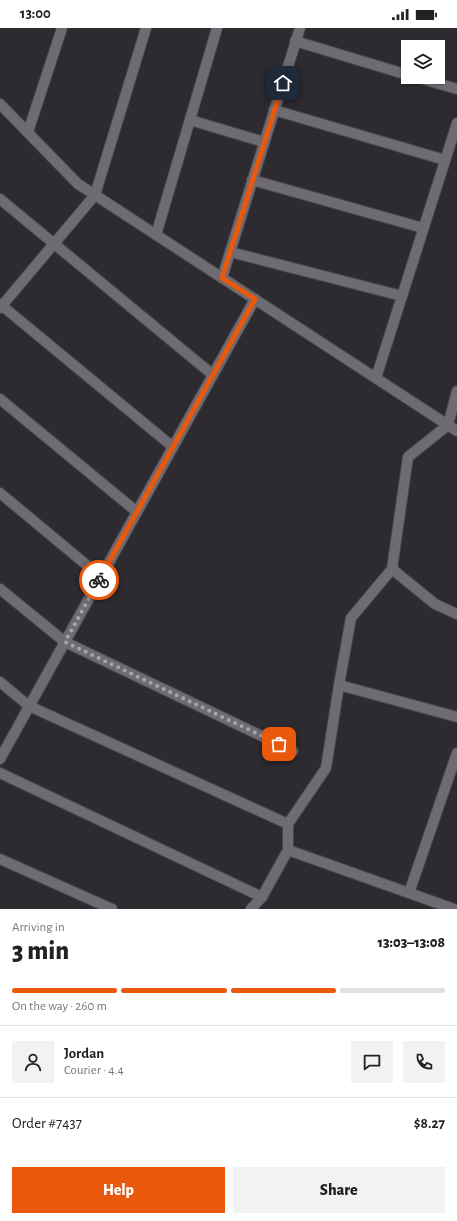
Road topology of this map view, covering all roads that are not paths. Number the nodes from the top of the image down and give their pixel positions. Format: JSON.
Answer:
{"nodes":[{"id":1,"x":62,"y":28,"type":"edge"},
{"id":2,"x":146,"y":28,"type":"edge"},
{"id":3,"x":217,"y":28,"type":"edge"},
{"id":4,"x":300,"y":28,"type":"edge"},
{"id":5,"x":295,"y":41,"type":"junction"},
{"id":6,"x":401,"y":73,"type":"edge"},
{"id":7,"x":440,"y":84,"type":"edge"},
{"id":8,"x":457,"y":89,"type":"edge"},
{"id":9,"x":0,"y":104,"type":"edge"},
{"id":10,"x":274,"y":110,"type":"junction"},
{"id":11,"x":190,"y":120,"type":"junction"},
{"id":12,"x":457,"y":123,"type":"edge"},
{"id":13,"x":28,"y":132,"type":"junction"},
{"id":14,"x":264,"y":142,"type":"junction"},
{"id":15,"x":445,"y":160,"type":"junction"},
{"id":16,"x":252,"y":180,"type":"junction"},
{"id":17,"x":95,"y":195,"type":"junction"},
{"id":18,"x":0,"y":199,"type":"edge"},
{"id":19,"x":424,"y":228,"type":"junction"},
{"id":20,"x":156,"y":235,"type":"junction"},
{"id":21,"x":54,"y":244,"type":"junction"},
{"id":22,"x":230,"y":252,"type":"junction"},
{"id":23,"x":222,"y":278,"type":"junction"},
{"id":24,"x":402,"y":296,"type":"junction"},
{"id":25,"x":255,"y":299,"type":"junction"},
{"id":26,"x":1,"y":306,"type":"edge"},
{"id":27,"x":213,"y":375,"type":"junction"},
{"id":28,"x":376,"y":378,"type":"junction"},
{"id":29,"x":457,"y":391,"type":"edge"},
{"id":30,"x":0,"y":399,"type":"edge"},
{"id":31,"x":453,"y":428,"type":"edge"},
{"id":32,"x":173,"y":447,"type":"junction"},
{"id":33,"x":0,"y":494,"type":"edge"},
{"id":34,"x":137,"y":512,"type":"junction"},
{"id":35,"x":392,"y":569,"type":"junction"},
{"id":36,"x":101,"y":577,"type":"junction"},
{"id":37,"x":0,"y":589,"type":"edge"},
{"id":38,"x":457,"y":614,"type":"edge"},
{"id":39,"x":65,"y":642,"type":"junction"},
{"id":40,"x":0,"y":682,"type":"edge"},
{"id":41,"x":339,"y":685,"type":"junction"},
{"id":42,"x":29,"y":706,"type":"junction"},
{"id":43,"x":457,"y":717,"type":"edge"},
{"id":44,"x":293,"y":750,"type":"dead end"},
{"id":45,"x":457,"y":753,"type":"edge"},
{"id":46,"x":0,"y":759,"type":"edge"},
{"id":47,"x":0,"y":773,"type":"edge"},
{"id":48,"x":288,"y":824,"type":"junction"},
{"id":49,"x":288,"y":850,"type":"junction"},
{"id":50,"x":0,"y":858,"type":"edge"},
{"id":51,"x":409,"y":893,"type":"junction"},
{"id":52,"x":262,"y":897,"type":"junction"},
{"id":53,"x":112,"y":909,"type":"edge"},
{"id":54,"x":251,"y":909,"type":"edge"},
{"id":55,"x":454,"y":909,"type":"edge"}],
"edges":[{"from":1,"to":13,"type":"street"},
{"from":2,"to":17,"type":"street"},
{"from":3,"to":11,"type":"street"},
{"from":4,"to":5,"type":"street"},
{"from":5,"to":6,"type":"street"},
{"from":5,"to":10,"type":"street"},
{"from":7,"to":8,"type":"street"},
{"from":9,"to":13,"type":"street"},
{"from":10,"to":14,"type":"street"},
{"from":10,"to":15,"type":"street"},
{"from":11,"to":14,"type":"street"},
{"from":11,"to":20,"type":"street"},
{"from":12,"to":15,"type":"street"},
{"from":13,"to":17,"type":"street"},
{"from":14,"to":16,"type":"street"},
{"from":15,"to":19,"type":"street"},
{"from":16,"to":19,"type":"street"},
{"from":16,"to":22,"type":"street"},
{"from":17,"to":20,"type":"street"},
{"from":17,"to":21,"type":"street"},
{"from":18,"to":21,"type":"street"},
{"from":19,"to":24,"type":"street"},
{"from":20,"to":23,"type":"street"},
{"from":21,"to":26,"type":"street"},
{"from":21,"to":27,"type":"street"},
{"from":22,"to":23,"type":"street"},
{"from":22,"to":24,"type":"street"},
{"from":23,"to":25,"type":"street"},
{"from":24,"to":28,"type":"street"},
{"from":25,"to":27,"type":"street"},
{"from":25,"to":28,"type":"street"},
{"from":26,"to":32,"type":"street"},
{"from":27,"to":32,"type":"street"},
{"from":28,"to":31,"type":"street"},
{"from":29,"to":31,"type":"street"},
{"from":30,"to":34,"type":"street"},
{"from":31,"to":35,"type":"street"},
{"from":32,"to":34,"type":"street"},
{"from":33,"to":36,"type":"street"},
{"from":34,"to":36,"type":"street"},
{"from":35,"to":38,"type":"street"},
{"from":35,"to":41,"type":"street"},
{"from":36,"to":39,"type":"street"},
{"from":37,"to":39,"type":"street"},
{"from":39,"to":42,"type":"street"},
{"from":39,"to":44,"type":"street"},
{"from":40,"to":42,"type":"street"},
{"from":41,"to":43,"type":"street"},
{"from":41,"to":48,"type":"street"},
{"from":42,"to":46,"type":"street"},
{"from":42,"to":48,"type":"street"},
{"from":45,"to":51,"type":"street"},
{"from":47,"to":52,"type":"street"},
{"from":48,"to":49,"type":"street"},
{"from":49,"to":51,"type":"street"},
{"from":49,"to":52,"type":"street"},
{"from":50,"to":53,"type":"street"},
{"from":51,"to":55,"type":"street"},
{"from":52,"to":54,"type":"street"}]}
